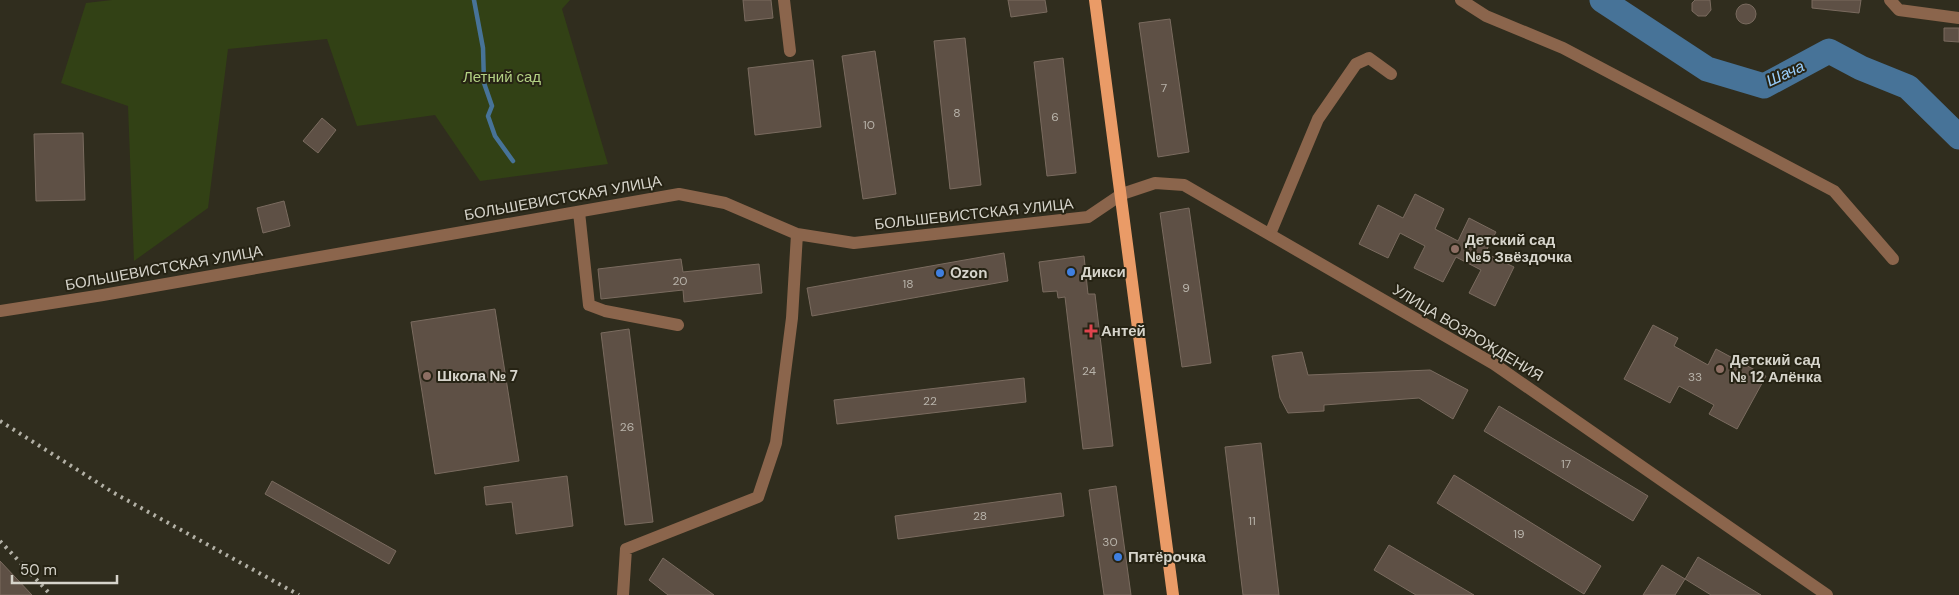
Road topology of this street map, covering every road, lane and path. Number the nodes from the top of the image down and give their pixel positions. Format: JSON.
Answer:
{"nodes":[{"id":1,"x":784,"y":0,"type":"edge"},
{"id":2,"x":1095,"y":0,"type":"edge"},
{"id":3,"x":1461,"y":0,"type":"edge"},
{"id":4,"x":1890,"y":0,"type":"edge"},
{"id":5,"x":1959,"y":18,"type":"edge"},
{"id":6,"x":790,"y":51,"type":"dead end"},
{"id":7,"x":1390,"y":74,"type":"dead end"},
{"id":8,"x":1122,"y":194,"type":"junction"},
{"id":9,"x":579,"y":212,"type":"junction"},
{"id":10,"x":797,"y":234,"type":"junction"},
{"id":11,"x":1270,"y":234,"type":"junction"},
{"id":12,"x":1893,"y":259,"type":"dead end"},
{"id":13,"x":0,"y":311,"type":"edge"},
{"id":14,"x":678,"y":325,"type":"dead end"},
{"id":15,"x":622,"y":595,"type":"edge"},
{"id":16,"x":1173,"y":595,"type":"edge"},
{"id":17,"x":1827,"y":595,"type":"edge"}],
"edges":[{"from":1,"to":6,"type":"street"},
{"from":2,"to":8,"type":"main road"},
{"from":3,"to":12,"type":"street"},
{"from":4,"to":5,"type":"street"},
{"from":7,"to":11,"type":"street"},
{"from":8,"to":10,"type":"street","name":"БОЛЬШЕВИСТСКАЯ УЛИЦА"},
{"from":8,"to":11,"type":"street","name":"УЛИЦА ВОЗРОЖДЕНИЯ"},
{"from":8,"to":16,"type":"main road"},
{"from":9,"to":10,"type":"street","name":"БОЛЬШЕВИСТСКАЯ УЛИЦА"},
{"from":9,"to":13,"type":"street","name":"БОЛЬШЕВИСТСКАЯ УЛИЦА"},
{"from":9,"to":14,"type":"street"},
{"from":10,"to":15,"type":"street"},
{"from":11,"to":17,"type":"street","name":"УЛИЦА ВОЗРОЖДЕНИЯ"}]}
